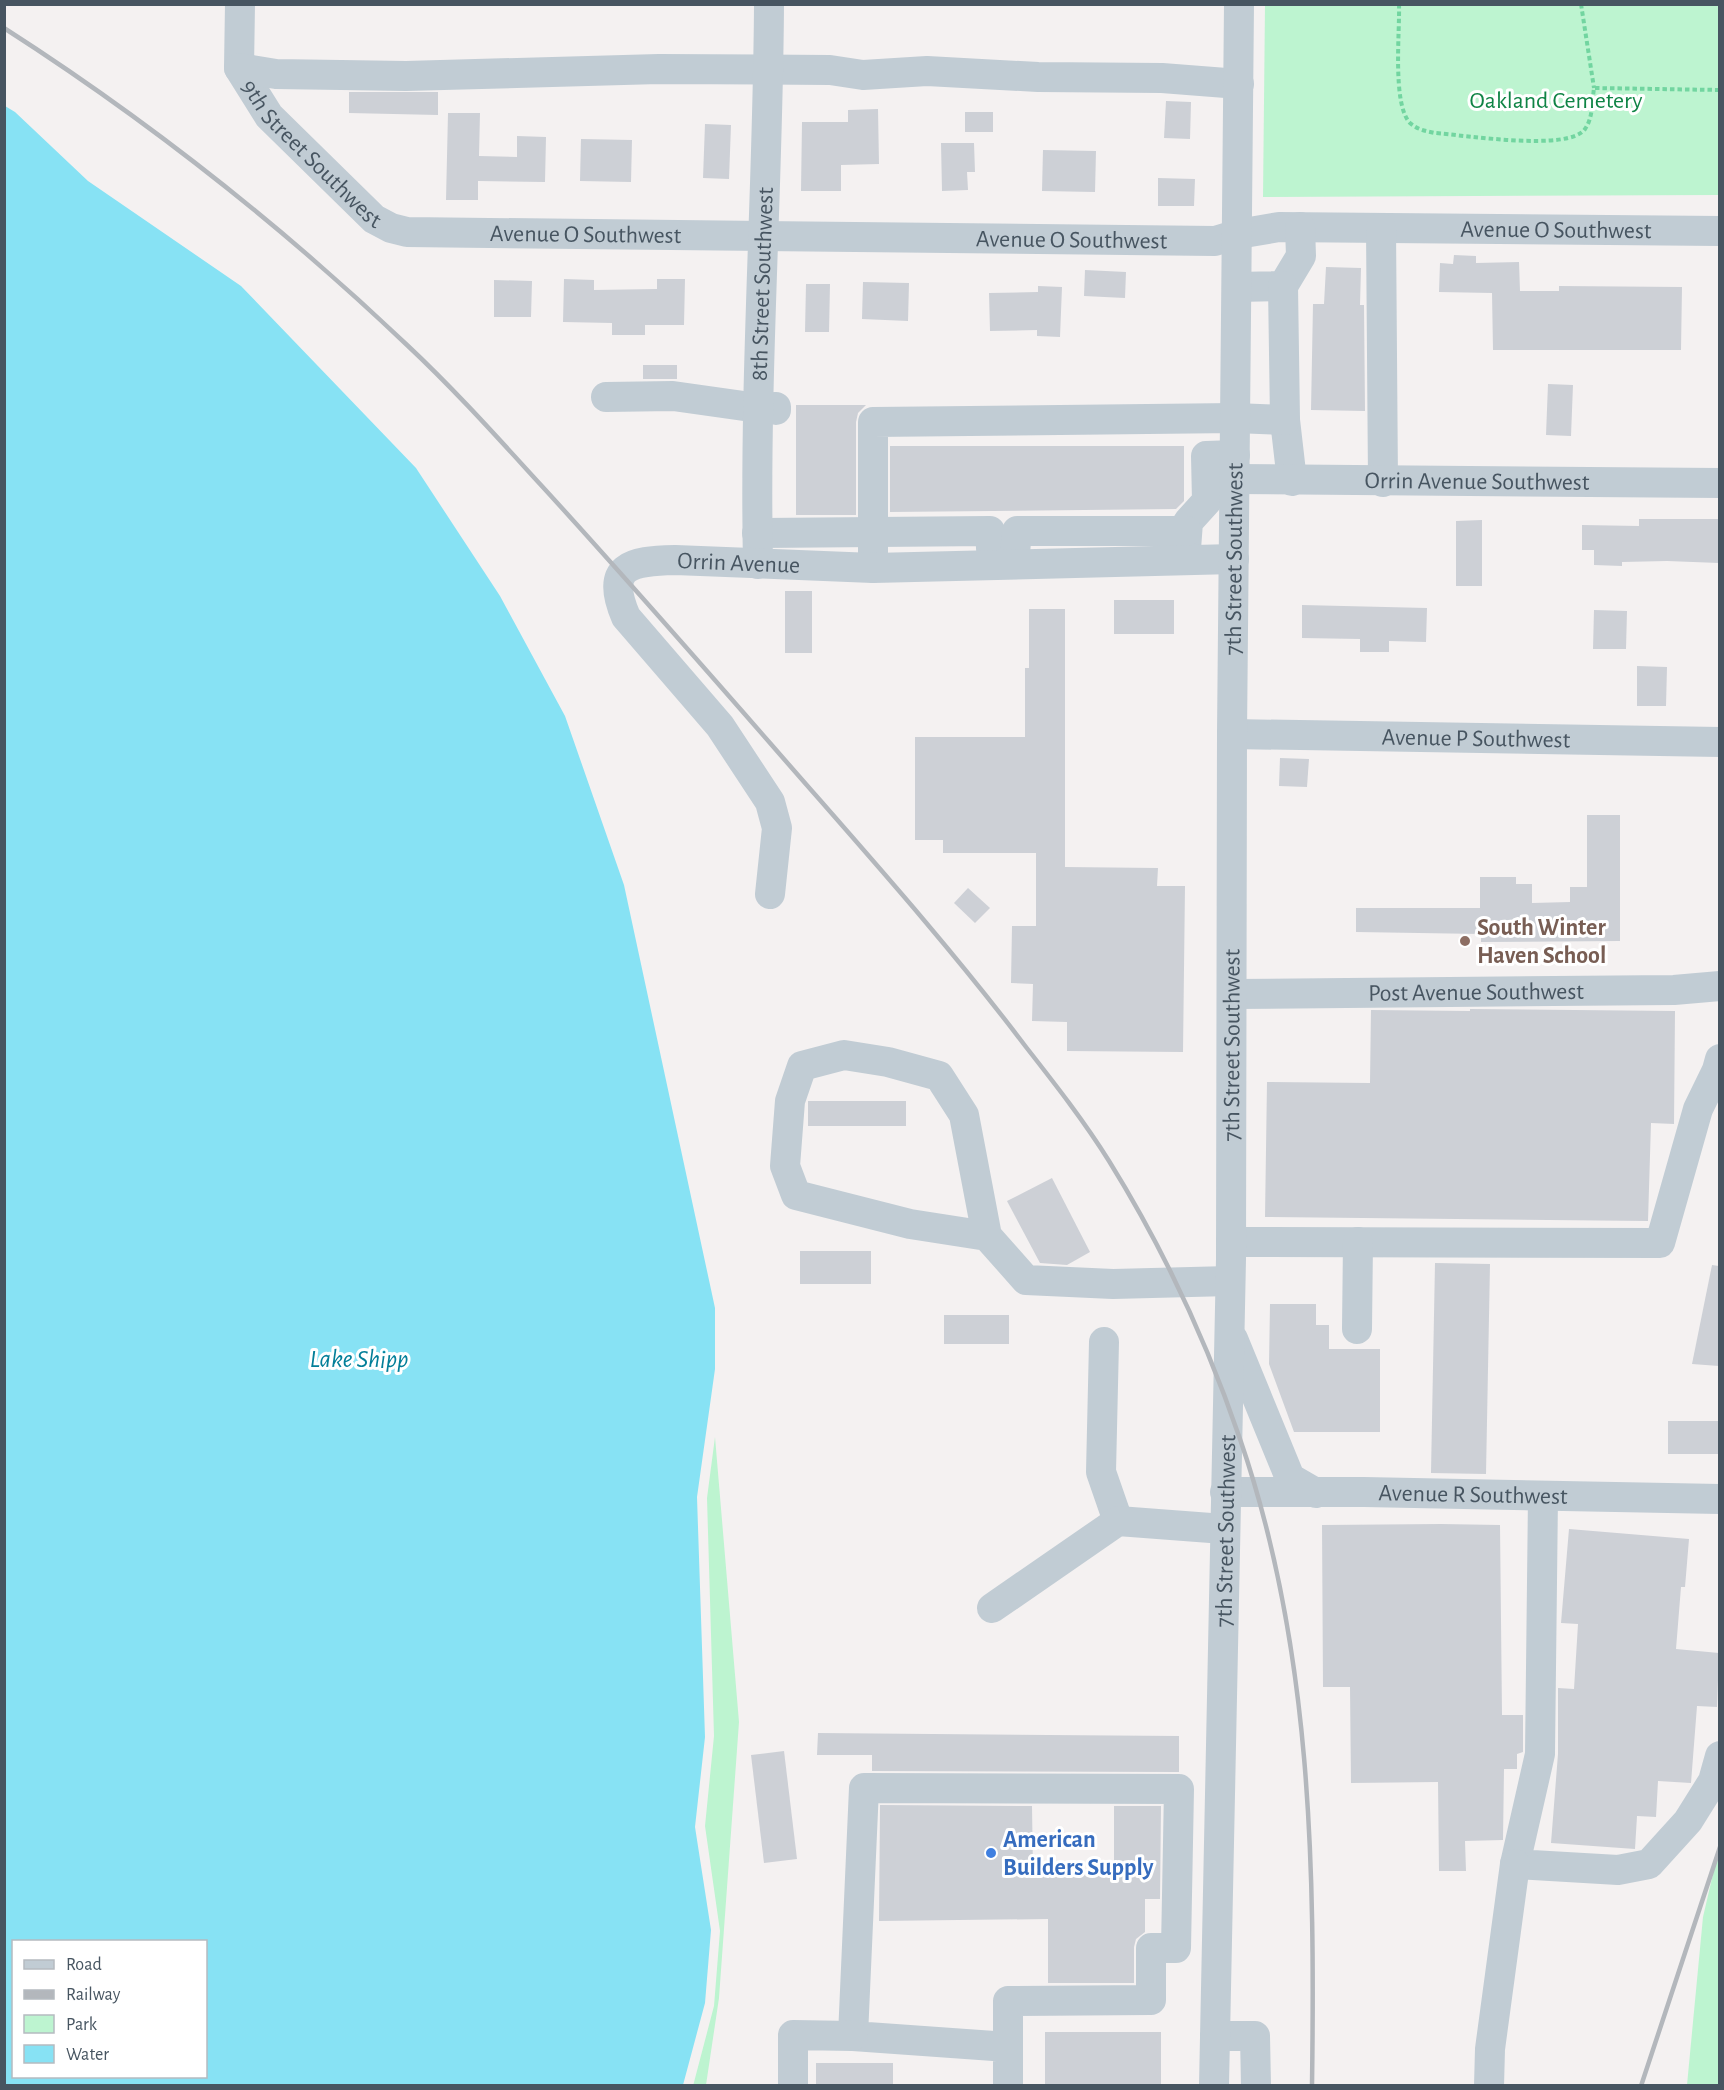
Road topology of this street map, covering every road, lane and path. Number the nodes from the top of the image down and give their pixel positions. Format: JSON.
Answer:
{"nodes":[{"id":1,"x":240,"y":4,"type":"edge"},
{"id":2,"x":769,"y":4,"type":"edge"},
{"id":3,"x":1239,"y":4,"type":"edge"},
{"id":4,"x":1399,"y":4,"type":"edge"},
{"id":5,"x":1581,"y":4,"type":"edge"},
{"id":6,"x":239,"y":68,"type":"junction"},
{"id":7,"x":769,"y":69,"type":"junction"},
{"id":8,"x":306,"y":73,"type":"junction"},
{"id":9,"x":1239,"y":84,"type":"junction"},
{"id":10,"x":1594,"y":88,"type":"junction"},
{"id":11,"x":1719,"y":90,"type":"edge"},
{"id":12,"x":269,"y":116,"type":"junction"},
{"id":13,"x":1300,"y":227,"type":"junction"},
{"id":14,"x":1381,"y":228,"type":"junction"},
{"id":15,"x":1719,"y":231,"type":"edge"},
{"id":16,"x":422,"y":232,"type":"joint"},
{"id":17,"x":1238,"y":234,"type":"junction"},
{"id":18,"x":764,"y":237,"type":"junction"},
{"id":19,"x":1283,"y":286,"type":"junction"},
{"id":20,"x":1237,"y":287,"type":"junction"},
{"id":21,"x":606,"y":397,"type":"dead end"},
{"id":22,"x":758,"y":408,"type":"junction"},
{"id":23,"x":1235,"y":418,"type":"junction"},
{"id":24,"x":1285,"y":420,"type":"junction"},
{"id":25,"x":1235,"y":467,"type":"junction"},
{"id":26,"x":1292,"y":481,"type":"junction"},
{"id":27,"x":1383,"y":482,"type":"junction"},
{"id":28,"x":1719,"y":483,"type":"edge"},
{"id":29,"x":1187,"y":531,"type":"junction"},
{"id":30,"x":873,"y":532,"type":"junction"},
{"id":31,"x":767,"y":533,"type":"junction"},
{"id":32,"x":1234,"y":560,"type":"junction"},
{"id":33,"x":1185,"y":561,"type":"junction"},
{"id":34,"x":758,"y":564,"type":"junction"},
{"id":35,"x":1003,"y":564,"type":"junction"},
{"id":36,"x":873,"y":568,"type":"junction"},
{"id":37,"x":1232,"y":734,"type":"junction"},
{"id":38,"x":1719,"y":742,"type":"edge"},
{"id":39,"x":770,"y":894,"type":"dead end"},
{"id":40,"x":1719,"y":987,"type":"edge"},
{"id":41,"x":1233,"y":994,"type":"junction"},
{"id":42,"x":1719,"y":1059,"type":"edge"},
{"id":43,"x":987,"y":1236,"type":"junction"},
{"id":44,"x":1231,"y":1242,"type":"junction"},
{"id":45,"x":1358,"y":1242,"type":"junction"},
{"id":46,"x":1230,"y":1281,"type":"junction"},
{"id":47,"x":1229,"y":1329,"type":"junction"},
{"id":48,"x":1357,"y":1329,"type":"dead end"},
{"id":49,"x":1104,"y":1342,"type":"dead end"},
{"id":50,"x":1225,"y":1492,"type":"junction"},
{"id":51,"x":1316,"y":1493,"type":"junction"},
{"id":52,"x":1543,"y":1496,"type":"junction"},
{"id":53,"x":1719,"y":1499,"type":"edge"},
{"id":54,"x":1118,"y":1521,"type":"junction"},
{"id":55,"x":1224,"y":1529,"type":"junction"},
{"id":56,"x":992,"y":1608,"type":"dead end"},
{"id":57,"x":1719,"y":1756,"type":"edge"},
{"id":58,"x":1515,"y":1864,"type":"junction"},
{"id":59,"x":853,"y":2036,"type":"junction"},
{"id":60,"x":1215,"y":2036,"type":"junction"},
{"id":61,"x":1008,"y":2047,"type":"junction"},
{"id":62,"x":793,"y":2085,"type":"edge"},
{"id":63,"x":1008,"y":2085,"type":"edge"},
{"id":64,"x":1215,"y":2085,"type":"edge"},
{"id":65,"x":1256,"y":2085,"type":"edge"},
{"id":66,"x":1489,"y":2085,"type":"edge"}],
"edges":[{"from":1,"to":6,"type":"street","name":"9th Street Southwest"},
{"from":2,"to":7,"type":"street","name":"8th Street Southwest"},
{"from":3,"to":9,"type":"street","name":"7th Street Southwest"},
{"from":4,"to":10,"type":"path"},
{"from":5,"to":10,"type":"path"},
{"from":6,"to":8,"type":"street"},
{"from":6,"to":12,"type":"street","name":"9th Street Southwest"},
{"from":7,"to":8,"type":"street"},
{"from":7,"to":9,"type":"street"},
{"from":7,"to":18,"type":"street","name":"8th Street Southwest"},
{"from":8,"to":12,"type":"street"},
{"from":9,"to":17,"type":"street","name":"7th Street Southwest"},
{"from":10,"to":11,"type":"path"},
{"from":12,"to":16,"type":"street","name":"9th Street Southwest"},
{"from":13,"to":14,"type":"street","name":"Avenue O Southwest"},
{"from":13,"to":17,"type":"street","name":"Avenue O Southwest"},
{"from":13,"to":19,"type":"street"},
{"from":14,"to":15,"type":"street","name":"Avenue O Southwest"},
{"from":14,"to":27,"type":"street"},
{"from":16,"to":18,"type":"street","name":"Avenue O Southwest"},
{"from":17,"to":18,"type":"street","name":"Avenue O Southwest"},
{"from":17,"to":20,"type":"street","name":"7th Street Southwest"},
{"from":18,"to":22,"type":"street","name":"8th Street Southwest"},
{"from":19,"to":20,"type":"street"},
{"from":19,"to":24,"type":"street"},
{"from":20,"to":23,"type":"street","name":"7th Street Southwest"},
{"from":21,"to":22,"type":"street"},
{"from":22,"to":31,"type":"street","name":"8th Street Southwest"},
{"from":23,"to":24,"type":"street"},
{"from":23,"to":25,"type":"street","name":"7th Street Southwest"},
{"from":23,"to":30,"type":"street"},
{"from":24,"to":26,"type":"street"},
{"from":25,"to":26,"type":"street","name":"Orrin Avenue Southwest"},
{"from":25,"to":29,"type":"street","name":"Orrin Avenue Southwest"},
{"from":25,"to":32,"type":"street","name":"7th Street Southwest"},
{"from":26,"to":27,"type":"street","name":"Orrin Avenue Southwest"},
{"from":27,"to":28,"type":"street","name":"Orrin Avenue Southwest"},
{"from":29,"to":33,"type":"street"},
{"from":29,"to":35,"type":"street"},
{"from":30,"to":31,"type":"street"},
{"from":30,"to":35,"type":"street"},
{"from":30,"to":36,"type":"street"},
{"from":31,"to":34,"type":"street","name":"8th Street Southwest"},
{"from":32,"to":33,"type":"street","name":"Orrin Avenue"},
{"from":32,"to":37,"type":"street","name":"7th Street Southwest"},
{"from":33,"to":35,"type":"street","name":"Orrin Avenue"},
{"from":34,"to":36,"type":"street","name":"Orrin Avenue"},
{"from":34,"to":39,"type":"street","name":"Orrin Avenue"},
{"from":35,"to":36,"type":"street","name":"Orrin Avenue"},
{"from":37,"to":38,"type":"street","name":"Avenue P Southwest"},
{"from":37,"to":41,"type":"street","name":"7th Street Southwest"},
{"from":40,"to":41,"type":"street","name":"Post Avenue Southwest"},
{"from":41,"to":44,"type":"street","name":"7th Street Southwest"},
{"from":42,"to":45,"type":"street"},
{"from":43,"to":43,"type":"street"},
{"from":43,"to":46,"type":"street"},
{"from":44,"to":45,"type":"street"},
{"from":44,"to":46,"type":"street","name":"7th Street Southwest"},
{"from":45,"to":48,"type":"street"},
{"from":46,"to":47,"type":"street","name":"7th Street Southwest"},
{"from":47,"to":50,"type":"street","name":"7th Street Southwest"},
{"from":47,"to":51,"type":"street"},
{"from":49,"to":54,"type":"street"},
{"from":50,"to":51,"type":"street","name":"Avenue R Southwest"},
{"from":50,"to":55,"type":"street","name":"7th Street Southwest"},
{"from":51,"to":52,"type":"street","name":"Avenue R Southwest"},
{"from":52,"to":53,"type":"street","name":"Avenue R Southwest"},
{"from":52,"to":58,"type":"street"},
{"from":54,"to":55,"type":"street"},
{"from":54,"to":56,"type":"street"},
{"from":55,"to":60,"type":"street","name":"7th Street Southwest"},
{"from":57,"to":58,"type":"street"},
{"from":58,"to":66,"type":"street"},
{"from":59,"to":61,"type":"street"},
{"from":59,"to":61,"type":"street"},
{"from":59,"to":62,"type":"street"},
{"from":60,"to":64,"type":"street","name":"7th Street Southwest"},
{"from":60,"to":65,"type":"street"},
{"from":61,"to":63,"type":"street"}]}
